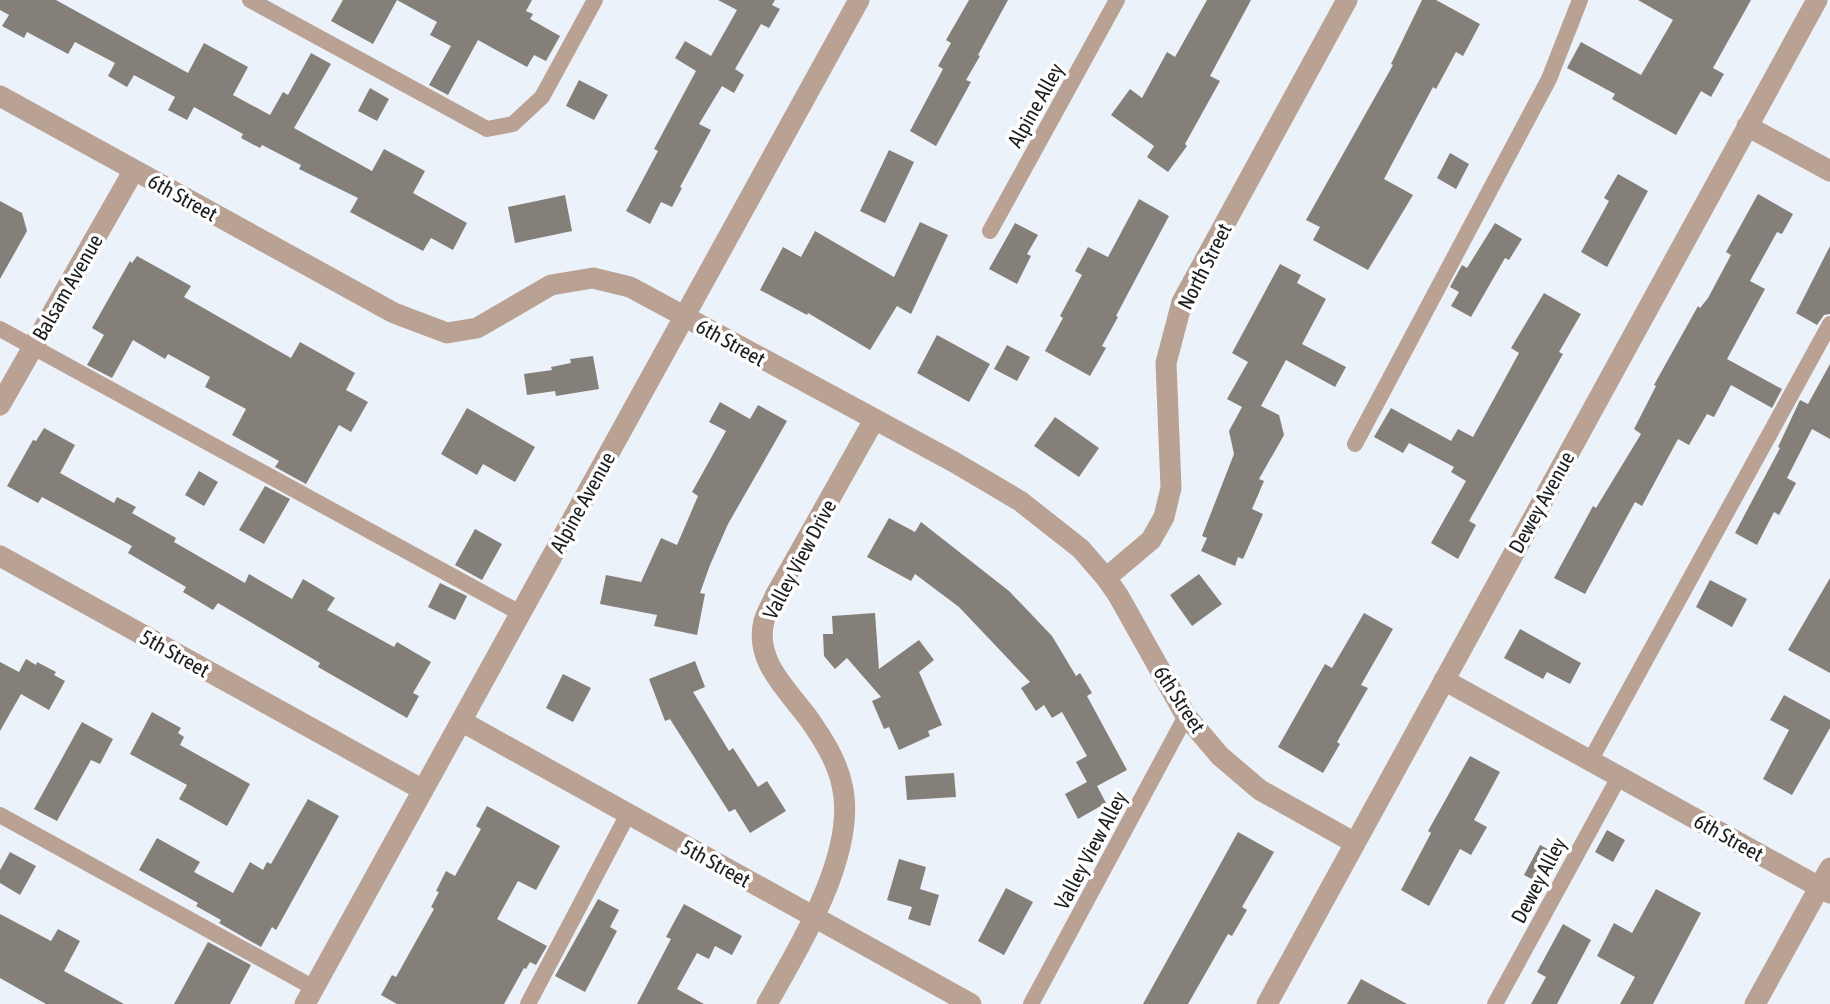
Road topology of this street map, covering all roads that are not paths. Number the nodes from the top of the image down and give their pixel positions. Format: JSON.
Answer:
{"nodes":[{"id":1,"x":250,"y":0,"type":"edge"},
{"id":2,"x":594,"y":0,"type":"edge"},
{"id":3,"x":859,"y":0,"type":"edge"},
{"id":4,"x":1117,"y":0,"type":"edge"},
{"id":5,"x":1347,"y":0,"type":"edge"},
{"id":6,"x":1580,"y":0,"type":"edge"},
{"id":7,"x":1816,"y":0,"type":"edge"},
{"id":8,"x":0,"y":96,"type":"edge"},
{"id":9,"x":1747,"y":126,"type":"junction"},
{"id":10,"x":134,"y":170,"type":"junction"},
{"id":11,"x":1830,"y":171,"type":"edge"},
{"id":12,"x":990,"y":231,"type":"dead end"},
{"id":13,"x":684,"y":317,"type":"junction"},
{"id":14,"x":1830,"y":324,"type":"edge"},
{"id":15,"x":0,"y":329,"type":"edge"},
{"id":16,"x":33,"y":347,"type":"junction"},
{"id":17,"x":0,"y":405,"type":"edge"},
{"id":18,"x":874,"y":420,"type":"junction"},
{"id":19,"x":1355,"y":444,"type":"dead end"},
{"id":20,"x":0,"y":556,"type":"edge"},
{"id":21,"x":1106,"y":578,"type":"junction"},
{"id":22,"x":520,"y":614,"type":"junction"},
{"id":23,"x":1444,"y":680,"type":"junction"},
{"id":24,"x":1186,"y":716,"type":"junction"},
{"id":25,"x":461,"y":722,"type":"junction"},
{"id":26,"x":1590,"y":761,"type":"junction"},
{"id":27,"x":1619,"y":777,"type":"junction"},
{"id":28,"x":423,"y":789,"type":"junction"},
{"id":29,"x":628,"y":814,"type":"junction"},
{"id":30,"x":0,"y":815,"type":"edge"},
{"id":31,"x":1355,"y":843,"type":"junction"},
{"id":32,"x":1830,"y":868,"type":"edge"},
{"id":33,"x":1825,"y":890,"type":"edge"},
{"id":34,"x":815,"y":917,"type":"junction"},
{"id":35,"x":309,"y":996,"type":"edge"},
{"id":36,"x":528,"y":1004,"type":"edge"},
{"id":37,"x":767,"y":1004,"type":"edge"},
{"id":38,"x":971,"y":1004,"type":"edge"},
{"id":39,"x":1031,"y":1004,"type":"edge"},
{"id":40,"x":1267,"y":1004,"type":"edge"},
{"id":41,"x":1495,"y":1004,"type":"edge"},
{"id":42,"x":1755,"y":1004,"type":"edge"}],
"edges":[{"from":1,"to":2,"type":"lane"},
{"from":3,"to":13,"type":"street","name":"Alpine Avenue"},
{"from":4,"to":12,"type":"lane","name":"Alpine Alley"},
{"from":5,"to":21,"type":"street","name":"North Street"},
{"from":6,"to":19,"type":"lane"},
{"from":7,"to":9,"type":"street","name":"Dewey Avenue"},
{"from":8,"to":10,"type":"street","name":"6th Street"},
{"from":9,"to":11,"type":"street"},
{"from":9,"to":23,"type":"street","name":"Dewey Avenue"},
{"from":10,"to":13,"type":"street","name":"6th Street"},
{"from":10,"to":16,"type":"street","name":"Balsam Avenue"},
{"from":13,"to":18,"type":"street","name":"6th Street"},
{"from":13,"to":22,"type":"street","name":"Alpine Avenue"},
{"from":14,"to":26,"type":"lane"},
{"from":15,"to":16,"type":"lane"},
{"from":16,"to":17,"type":"street","name":"Balsam Avenue"},
{"from":16,"to":22,"type":"lane"},
{"from":18,"to":21,"type":"street","name":"6th Street"},
{"from":18,"to":34,"type":"street","name":"Valley View Drive"},
{"from":20,"to":28,"type":"street","name":"5th Street"},
{"from":21,"to":24,"type":"street","name":"6th Street"},
{"from":22,"to":25,"type":"street","name":"Alpine Avenue"},
{"from":23,"to":26,"type":"street","name":"6th Street"},
{"from":23,"to":31,"type":"street","name":"Dewey Avenue"},
{"from":24,"to":31,"type":"street","name":"6th Street"},
{"from":24,"to":39,"type":"lane","name":"Valley View Alley"},
{"from":25,"to":28,"type":"street","name":"Alpine Avenue"},
{"from":25,"to":29,"type":"street","name":"5th Street"},
{"from":26,"to":27,"type":"street","name":"6th Street"},
{"from":27,"to":33,"type":"street","name":"6th Street"},
{"from":27,"to":41,"type":"lane","name":"Dewey Alley"},
{"from":28,"to":35,"type":"street","name":"Alpine Avenue"},
{"from":29,"to":34,"type":"street","name":"5th Street"},
{"from":29,"to":36,"type":"lane"},
{"from":30,"to":35,"type":"lane"},
{"from":31,"to":40,"type":"street","name":"Dewey Avenue"},
{"from":32,"to":33,"type":"street"},
{"from":33,"to":42,"type":"street"},
{"from":34,"to":37,"type":"street","name":"Valley View Drive"},
{"from":34,"to":38,"type":"street","name":"5th Street"}]}
